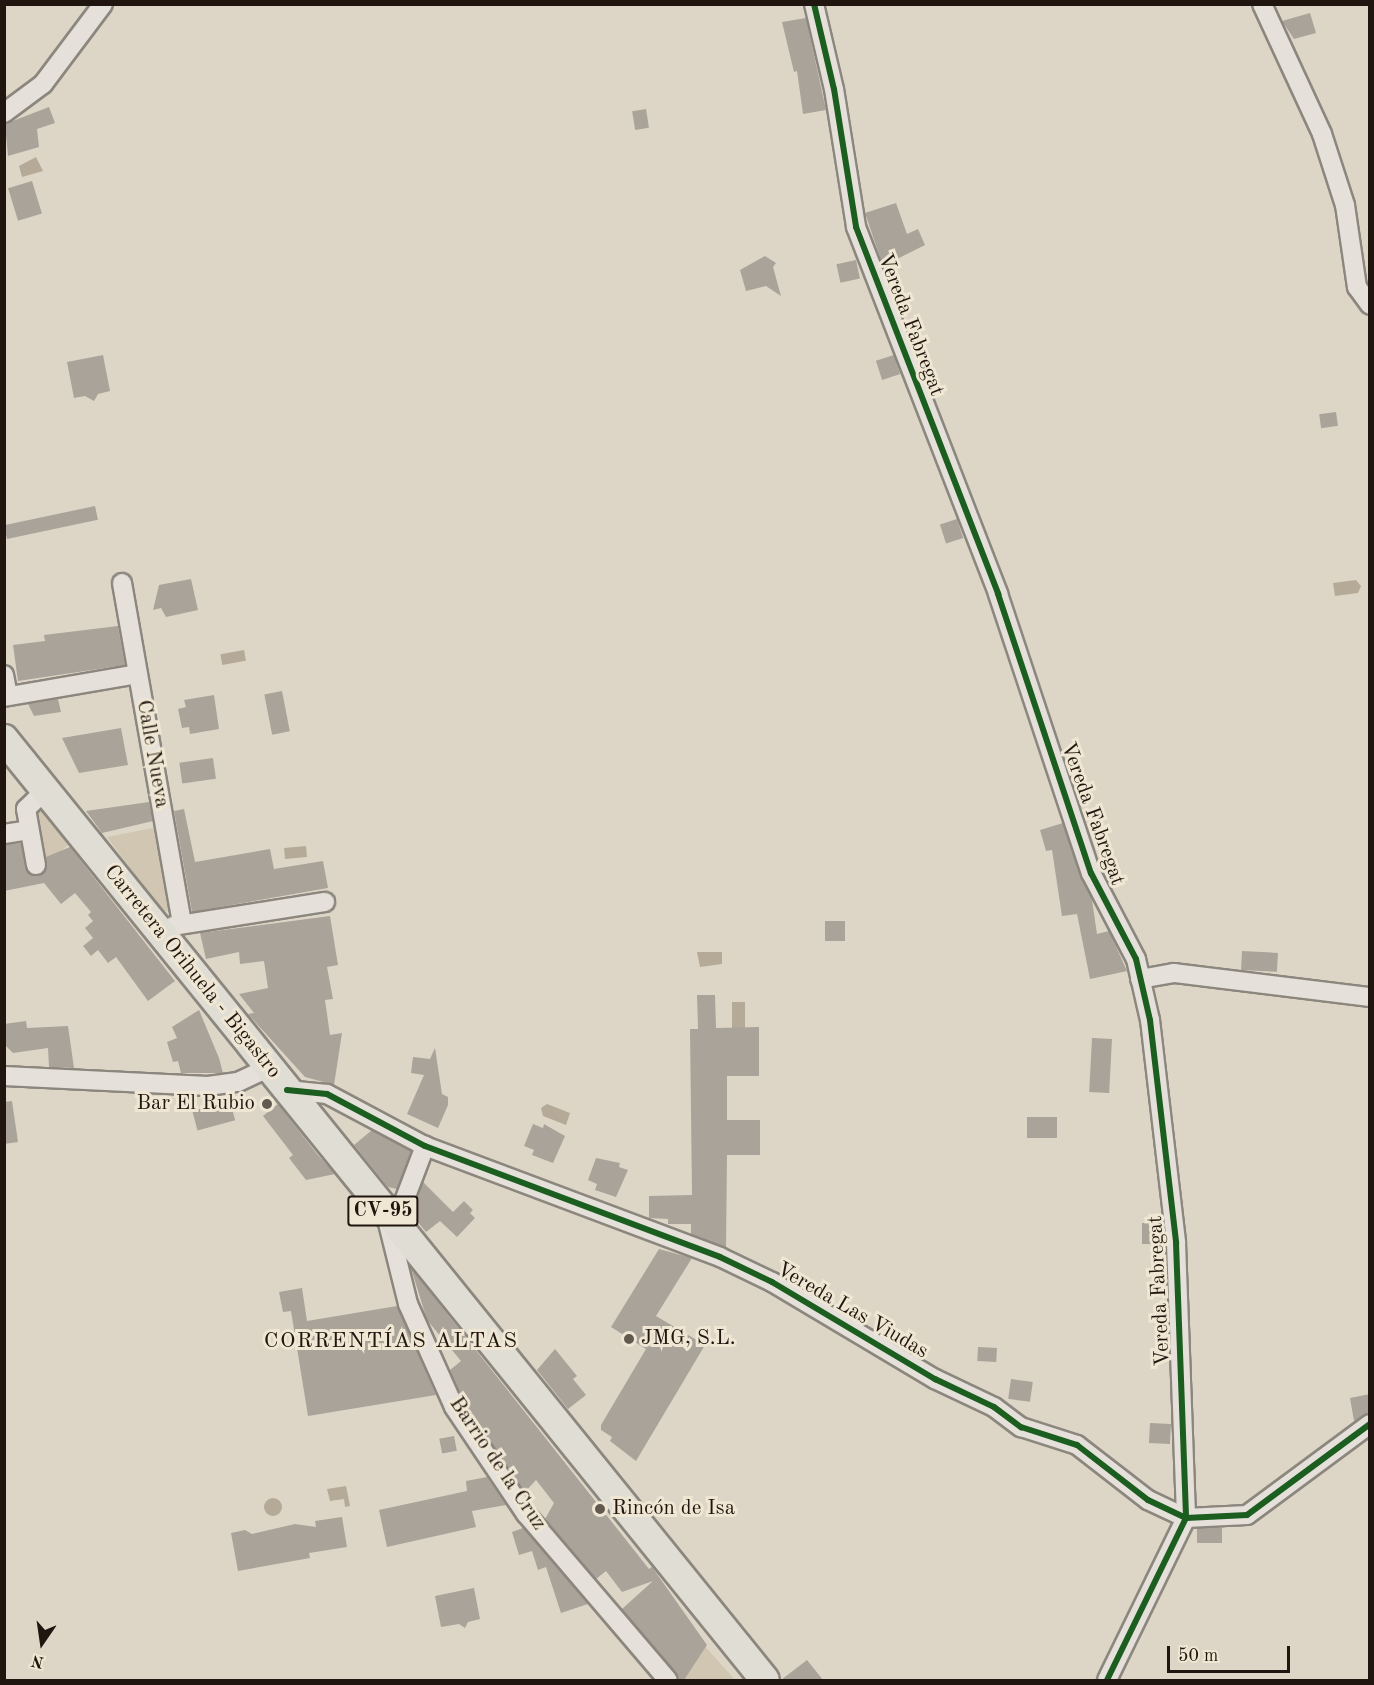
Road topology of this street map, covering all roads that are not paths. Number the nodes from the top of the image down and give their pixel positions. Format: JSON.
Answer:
{"nodes":[{"id":1,"x":103,"y":4,"type":"edge"},
{"id":2,"x":814,"y":4,"type":"edge"},
{"id":3,"x":1262,"y":4,"type":"edge"},
{"id":4,"x":4,"y":113,"type":"edge"},
{"id":5,"x":1370,"y":305,"type":"edge"},
{"id":6,"x":122,"y":583,"type":"dead end"},
{"id":7,"x":137,"y":674,"type":"junction"},
{"id":8,"x":4,"y":675,"type":"edge"},
{"id":9,"x":6,"y":696,"type":"edge"},
{"id":10,"x":4,"y":739,"type":"edge"},
{"id":11,"x":46,"y":790,"type":"junction"},
{"id":12,"x":30,"y":830,"type":"junction"},
{"id":13,"x":4,"y":834,"type":"edge"},
{"id":14,"x":36,"y":865,"type":"dead end"},
{"id":15,"x":325,"y":902,"type":"dead end"},
{"id":16,"x":170,"y":926,"type":"junction"},
{"id":17,"x":1140,"y":979,"type":"junction"},
{"id":18,"x":1370,"y":997,"type":"edge"},
{"id":19,"x":270,"y":1066,"type":"junction"},
{"id":20,"x":4,"y":1076,"type":"edge"},
{"id":21,"x":287,"y":1090,"type":"junction"},
{"id":22,"x":425,"y":1146,"type":"junction"},
{"id":23,"x":391,"y":1220,"type":"junction"},
{"id":24,"x":1370,"y":1424,"type":"edge"},
{"id":25,"x":1186,"y":1518,"type":"junction"},
{"id":26,"x":668,"y":1680,"type":"edge"},
{"id":27,"x":765,"y":1680,"type":"edge"},
{"id":28,"x":1107,"y":1680,"type":"edge"}],
"edges":[{"from":1,"to":4,"type":"street"},
{"from":2,"to":17,"type":"street","name":"Vereda Fabregat"},
{"from":3,"to":5,"type":"street"},
{"from":6,"to":7,"type":"street","name":"Calle Nueva"},
{"from":7,"to":9,"type":"street"},
{"from":7,"to":16,"type":"street","name":"Calle Nueva"},
{"from":8,"to":9,"type":"street"},
{"from":10,"to":11,"type":"main road","name":"Carretera Orihuela - Bigastro","number":"CV-95"},
{"from":11,"to":12,"type":"street"},
{"from":11,"to":16,"type":"main road","name":"Carretera Orihuela - Bigastro","number":"CV-95"},
{"from":12,"to":13,"type":"street"},
{"from":12,"to":14,"type":"street"},
{"from":15,"to":16,"type":"street"},
{"from":16,"to":19,"type":"main road","name":"Carretera Orihuela - Bigastro","number":"CV-95"},
{"from":17,"to":18,"type":"street"},
{"from":17,"to":25,"type":"street","name":"Vereda Fabregat"},
{"from":19,"to":20,"type":"street"},
{"from":19,"to":21,"type":"main road","name":"Carretera Orihuela - Bigastro","number":"CV-95"},
{"from":21,"to":22,"type":"street","name":"Vereda Las Viudas"},
{"from":21,"to":23,"type":"main road","name":"Carretera Orihuela - Bigastro","number":"CV-95"},
{"from":22,"to":23,"type":"street"},
{"from":22,"to":25,"type":"street","name":"Vereda Las Viudas"},
{"from":23,"to":26,"type":"street","name":"Barrio de la Cruz"},
{"from":23,"to":27,"type":"main road","name":"Carretera Orihuela - Bigastro","number":"CV-95"},
{"from":24,"to":25,"type":"street","name":"Vereda Las Viudas"},
{"from":25,"to":28,"type":"street","name":"Vereda Fabregat"}]}
